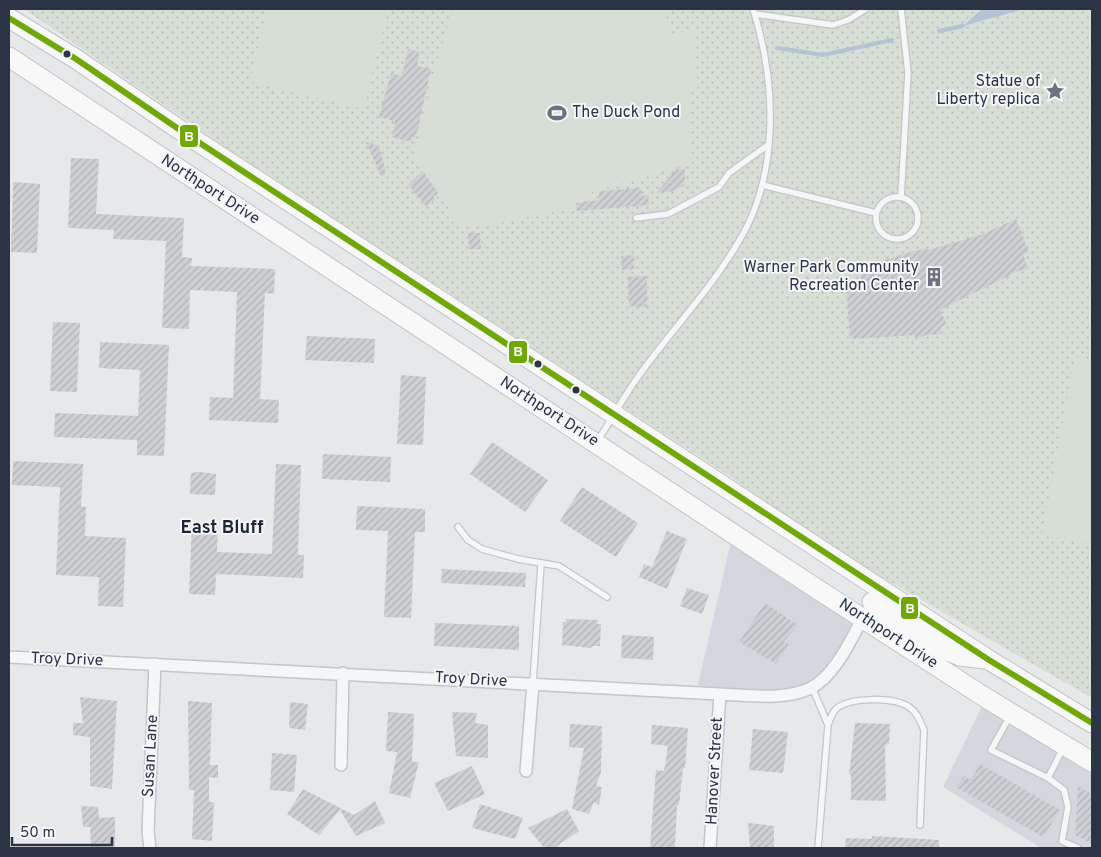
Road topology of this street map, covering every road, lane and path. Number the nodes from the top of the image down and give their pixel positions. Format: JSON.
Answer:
{"nodes":[{"id":1,"x":866,"y":9,"type":"edge"},
{"id":2,"x":901,"y":9,"type":"edge"},
{"id":3,"x":754,"y":12,"type":"edge"},
{"id":4,"x":9,"y":18,"type":"edge"},
{"id":5,"x":9,"y":57,"type":"edge"},
{"id":6,"x":768,"y":145,"type":"junction"},
{"id":7,"x":762,"y":184,"type":"junction"},
{"id":8,"x":901,"y":197,"type":"junction"},
{"id":9,"x":876,"y":213,"type":"junction"},
{"id":10,"x":636,"y":218,"type":"dead end"},
{"id":11,"x":615,"y":414,"type":"junction"},
{"id":12,"x":596,"y":443,"type":"junction"},
{"id":13,"x":458,"y":527,"type":"dead end"},
{"id":14,"x":541,"y":564,"type":"junction"},
{"id":15,"x":607,"y":597,"type":"dead end"},
{"id":16,"x":871,"y":603,"type":"junction"},
{"id":17,"x":9,"y":657,"type":"edge"},
{"id":18,"x":156,"y":664,"type":"junction"},
{"id":19,"x":343,"y":673,"type":"junction"},
{"id":20,"x":533,"y":683,"type":"junction"},
{"id":21,"x":812,"y":687,"type":"junction"},
{"id":22,"x":1036,"y":690,"type":"junction"},
{"id":23,"x":720,"y":694,"type":"junction"},
{"id":24,"x":1011,"y":714,"type":"junction"},
{"id":25,"x":1092,"y":716,"type":"edge"},
{"id":26,"x":1092,"y":723,"type":"edge"},
{"id":27,"x":828,"y":725,"type":"junction"},
{"id":28,"x":1064,"y":746,"type":"junction"},
{"id":29,"x":1092,"y":762,"type":"edge"},
{"id":30,"x":341,"y":765,"type":"dead end"},
{"id":31,"x":526,"y":771,"type":"dead end"},
{"id":32,"x":1048,"y":778,"type":"junction"},
{"id":33,"x":920,"y":825,"type":"dead end"},
{"id":34,"x":150,"y":848,"type":"edge"},
{"id":35,"x":710,"y":848,"type":"edge"},
{"id":36,"x":818,"y":848,"type":"edge"},
{"id":37,"x":1078,"y":848,"type":"edge"}],
"edges":[{"from":1,"to":3,"type":"lane"},
{"from":2,"to":8,"type":"lane"},
{"from":3,"to":6,"type":"lane"},
{"from":4,"to":11,"type":"main road","name":"Northport Drive"},
{"from":5,"to":12,"type":"main road","name":"Northport Drive"},
{"from":6,"to":7,"type":"lane"},
{"from":6,"to":10,"type":"lane"},
{"from":7,"to":9,"type":"lane"},
{"from":7,"to":11,"type":"lane"},
{"from":8,"to":9,"type":"lane"},
{"from":8,"to":9,"type":"lane"},
{"from":11,"to":12,"type":"lane"},
{"from":11,"to":16,"type":"main road","name":"Northport Drive"},
{"from":12,"to":16,"type":"main road","name":"Northport Drive"},
{"from":13,"to":14,"type":"lane"},
{"from":14,"to":15,"type":"lane"},
{"from":14,"to":20,"type":"lane"},
{"from":16,"to":21,"type":"street","name":"Troy Drive"},
{"from":16,"to":22,"type":"main road"},
{"from":16,"to":24,"type":"main road","name":"Northport Drive"},
{"from":17,"to":18,"type":"street","name":"Troy Drive"},
{"from":18,"to":19,"type":"street","name":"Troy Drive"},
{"from":18,"to":34,"type":"street","name":"Susan Lane"},
{"from":19,"to":20,"type":"street","name":"Troy Drive"},
{"from":19,"to":30,"type":"street"},
{"from":20,"to":23,"type":"street","name":"Troy Drive"},
{"from":20,"to":31,"type":"street"},
{"from":21,"to":23,"type":"street","name":"Troy Drive"},
{"from":21,"to":27,"type":"lane"},
{"from":22,"to":25,"type":"main road"},
{"from":22,"to":26,"type":"main road"},
{"from":23,"to":35,"type":"street","name":"Hanover Street"},
{"from":24,"to":28,"type":"main road","name":"Northport Drive"},
{"from":24,"to":32,"type":"lane"},
{"from":27,"to":33,"type":"lane"},
{"from":27,"to":36,"type":"lane"},
{"from":28,"to":29,"type":"main road","name":"Northport Drive"},
{"from":28,"to":32,"type":"lane"},
{"from":32,"to":37,"type":"lane"}]}
